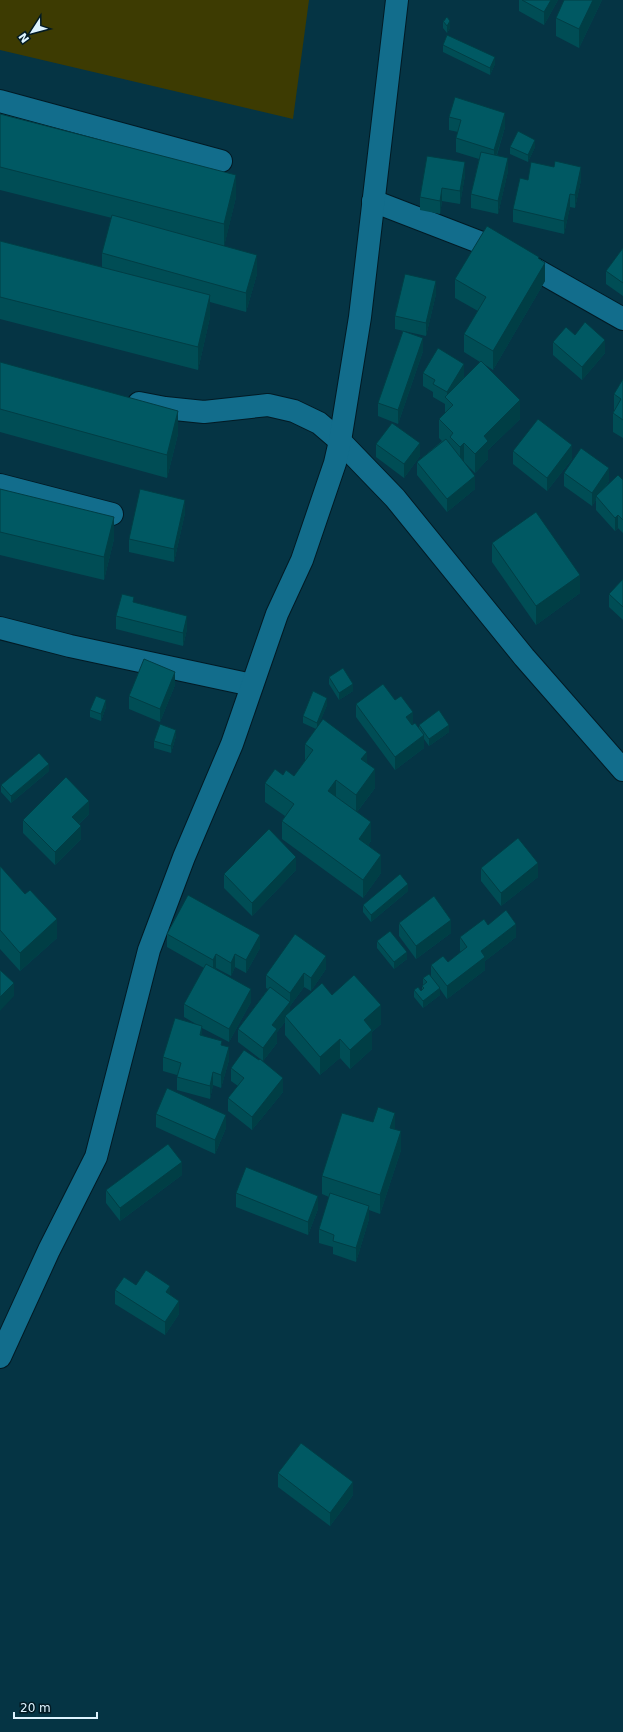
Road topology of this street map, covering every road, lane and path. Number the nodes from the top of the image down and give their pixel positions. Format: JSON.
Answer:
{"nodes":[{"id":1,"x":397,"y":0,"type":"edge"},
{"id":2,"x":0,"y":101,"type":"edge"},
{"id":3,"x":221,"y":161,"type":"dead end"},
{"id":4,"x":373,"y":201,"type":"junction"},
{"id":5,"x":623,"y":319,"type":"edge"},
{"id":6,"x":120,"y":400,"type":"edge"},
{"id":7,"x":340,"y":441,"type":"junction"},
{"id":8,"x":0,"y":485,"type":"edge"},
{"id":9,"x":112,"y":514,"type":"dead end"},
{"id":10,"x":0,"y":628,"type":"edge"},
{"id":11,"x":252,"y":685,"type":"junction"},
{"id":12,"x":623,"y":770,"type":"edge"},
{"id":13,"x":0,"y":1357,"type":"edge"}],
"edges":[{"from":1,"to":4,"type":"street"},
{"from":2,"to":3,"type":"street"},
{"from":4,"to":5,"type":"street"},
{"from":4,"to":7,"type":"street"},
{"from":6,"to":7,"type":"street"},
{"from":7,"to":11,"type":"street"},
{"from":7,"to":12,"type":"street"},
{"from":8,"to":9,"type":"street"},
{"from":10,"to":11,"type":"street"},
{"from":11,"to":13,"type":"street"}]}
